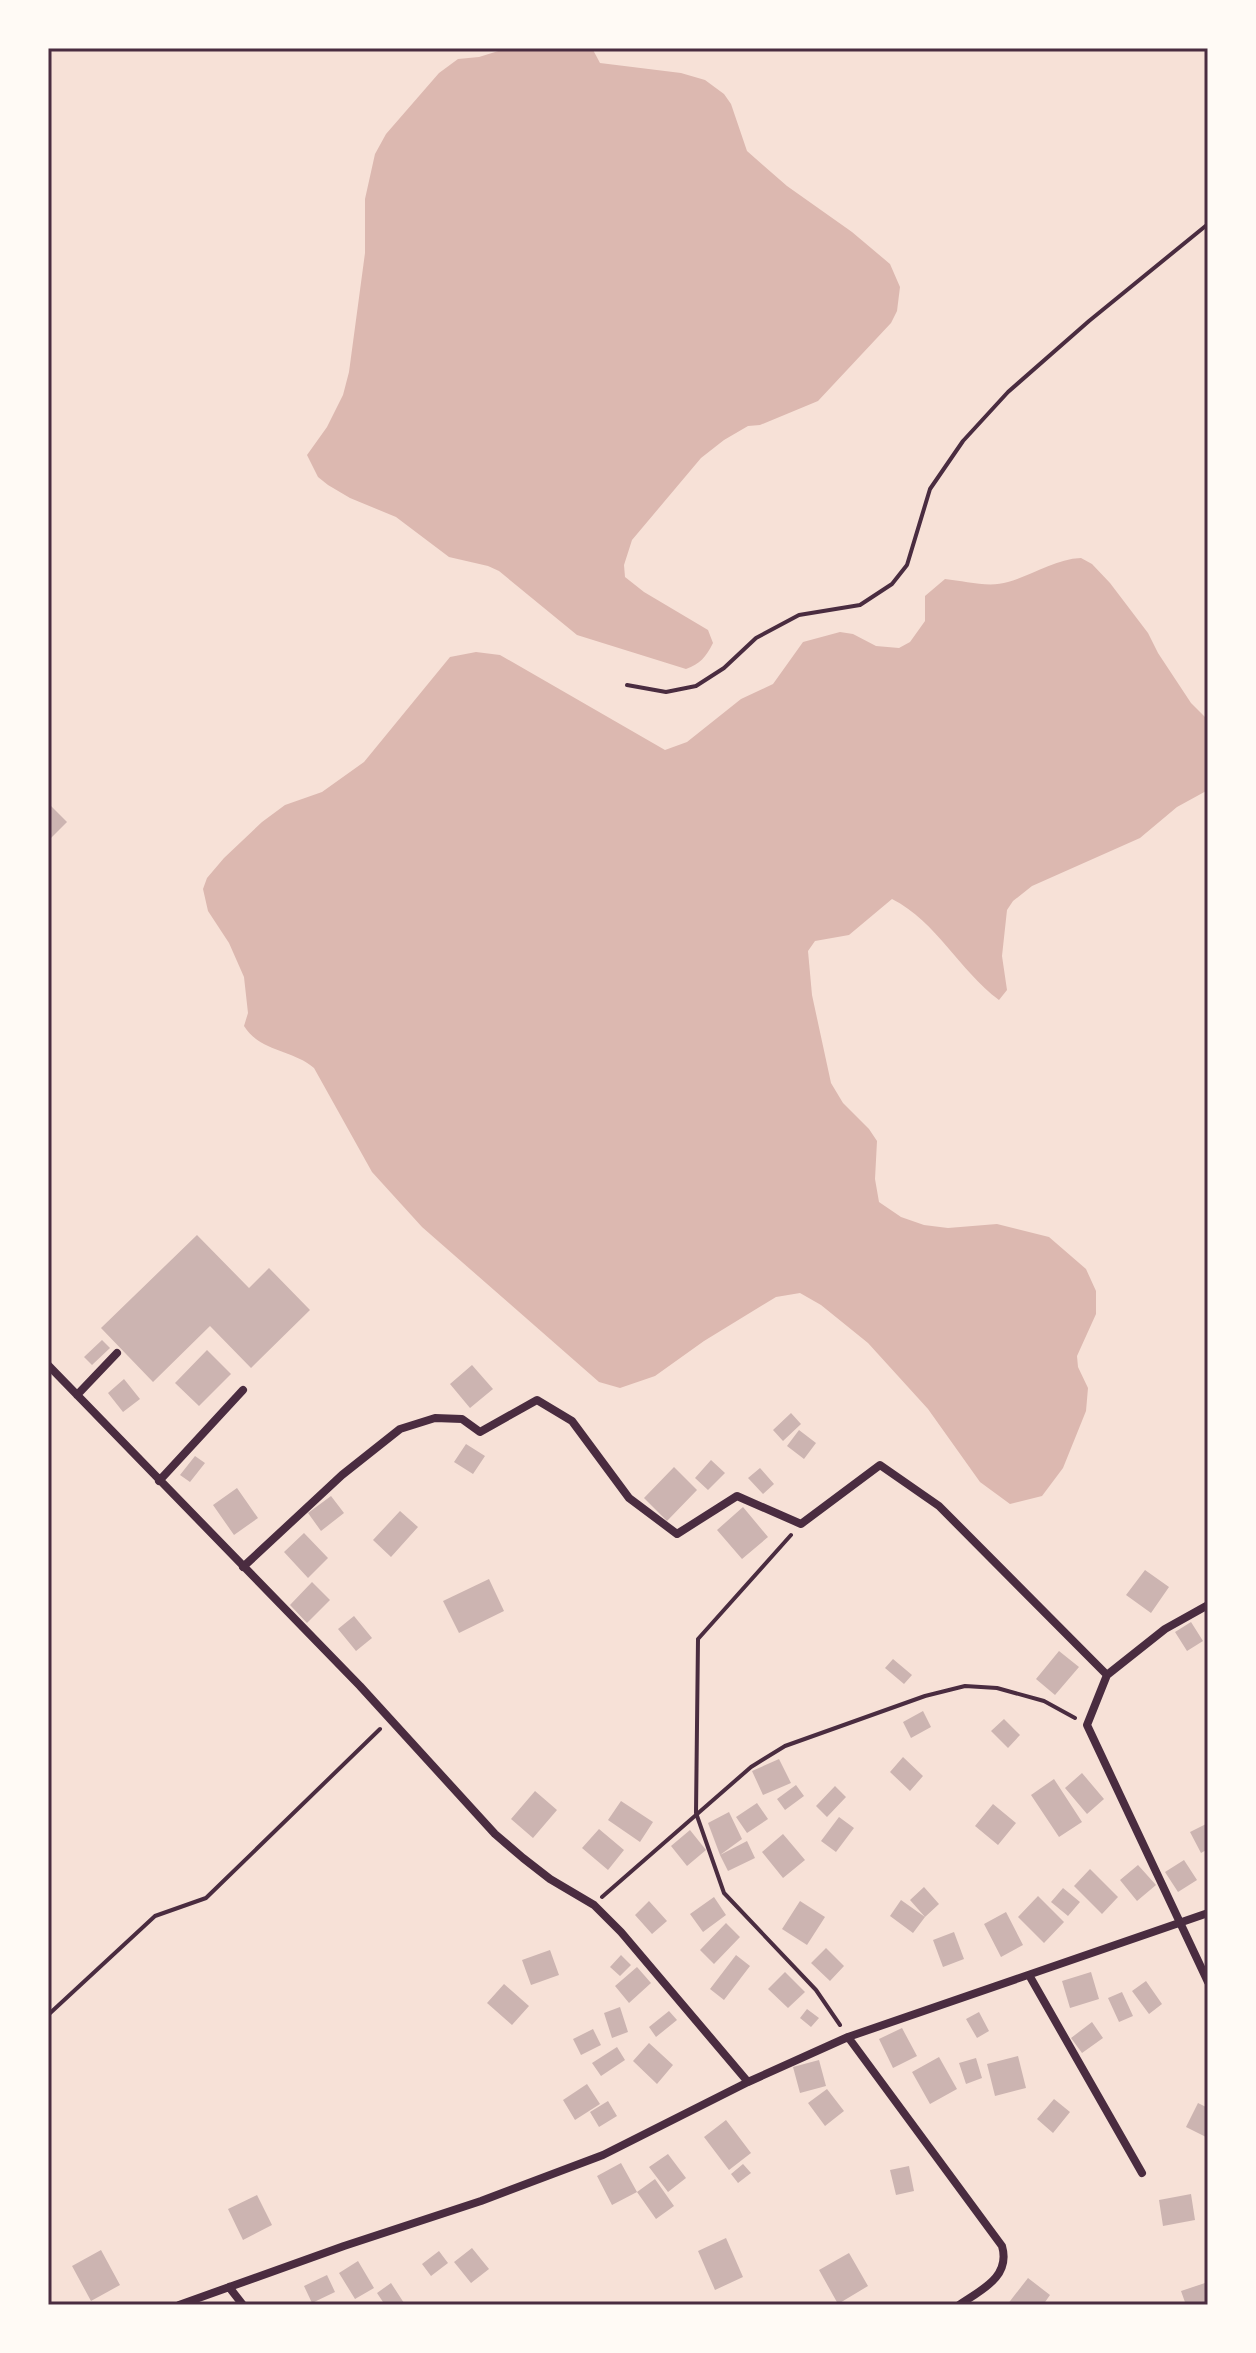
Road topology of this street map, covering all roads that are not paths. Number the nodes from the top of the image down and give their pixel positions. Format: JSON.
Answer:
{"nodes":[{"id":1,"x":117,"y":1353,"type":"dead end"},
{"id":2,"x":48,"y":1365,"type":"edge"},
{"id":3,"x":243,"y":1390,"type":"dead end"},
{"id":4,"x":77,"y":1395,"type":"junction"},
{"id":5,"x":159,"y":1481,"type":"junction"},
{"id":6,"x":243,"y":1567,"type":"junction"},
{"id":7,"x":1208,"y":1605,"type":"edge"},
{"id":8,"x":1107,"y":1675,"type":"junction"},
{"id":9,"x":1208,"y":1913,"type":"edge"},
{"id":10,"x":1180,"y":1923,"type":"junction"},
{"id":11,"x":1029,"y":1975,"type":"junction"},
{"id":12,"x":1208,"y":1982,"type":"edge"},
{"id":13,"x":848,"y":2037,"type":"junction"},
{"id":14,"x":748,"y":2082,"type":"junction"},
{"id":15,"x":1142,"y":2173,"type":"dead end"},
{"id":16,"x":229,"y":2287,"type":"junction"},
{"id":17,"x":179,"y":2305,"type":"edge"},
{"id":18,"x":243,"y":2305,"type":"edge"},
{"id":19,"x":959,"y":2305,"type":"edge"}],
"edges":[{"from":1,"to":4,"type":"street"},
{"from":2,"to":4,"type":"street"},
{"from":3,"to":5,"type":"street"},
{"from":4,"to":5,"type":"street"},
{"from":5,"to":6,"type":"street"},
{"from":6,"to":8,"type":"street"},
{"from":6,"to":14,"type":"street"},
{"from":7,"to":8,"type":"street"},
{"from":8,"to":10,"type":"street"},
{"from":9,"to":10,"type":"street"},
{"from":10,"to":11,"type":"street"},
{"from":10,"to":12,"type":"street"},
{"from":11,"to":13,"type":"street"},
{"from":11,"to":15,"type":"street"},
{"from":13,"to":14,"type":"street"},
{"from":13,"to":19,"type":"street"},
{"from":14,"to":16,"type":"street"},
{"from":16,"to":17,"type":"street"},
{"from":16,"to":18,"type":"street"}]}
